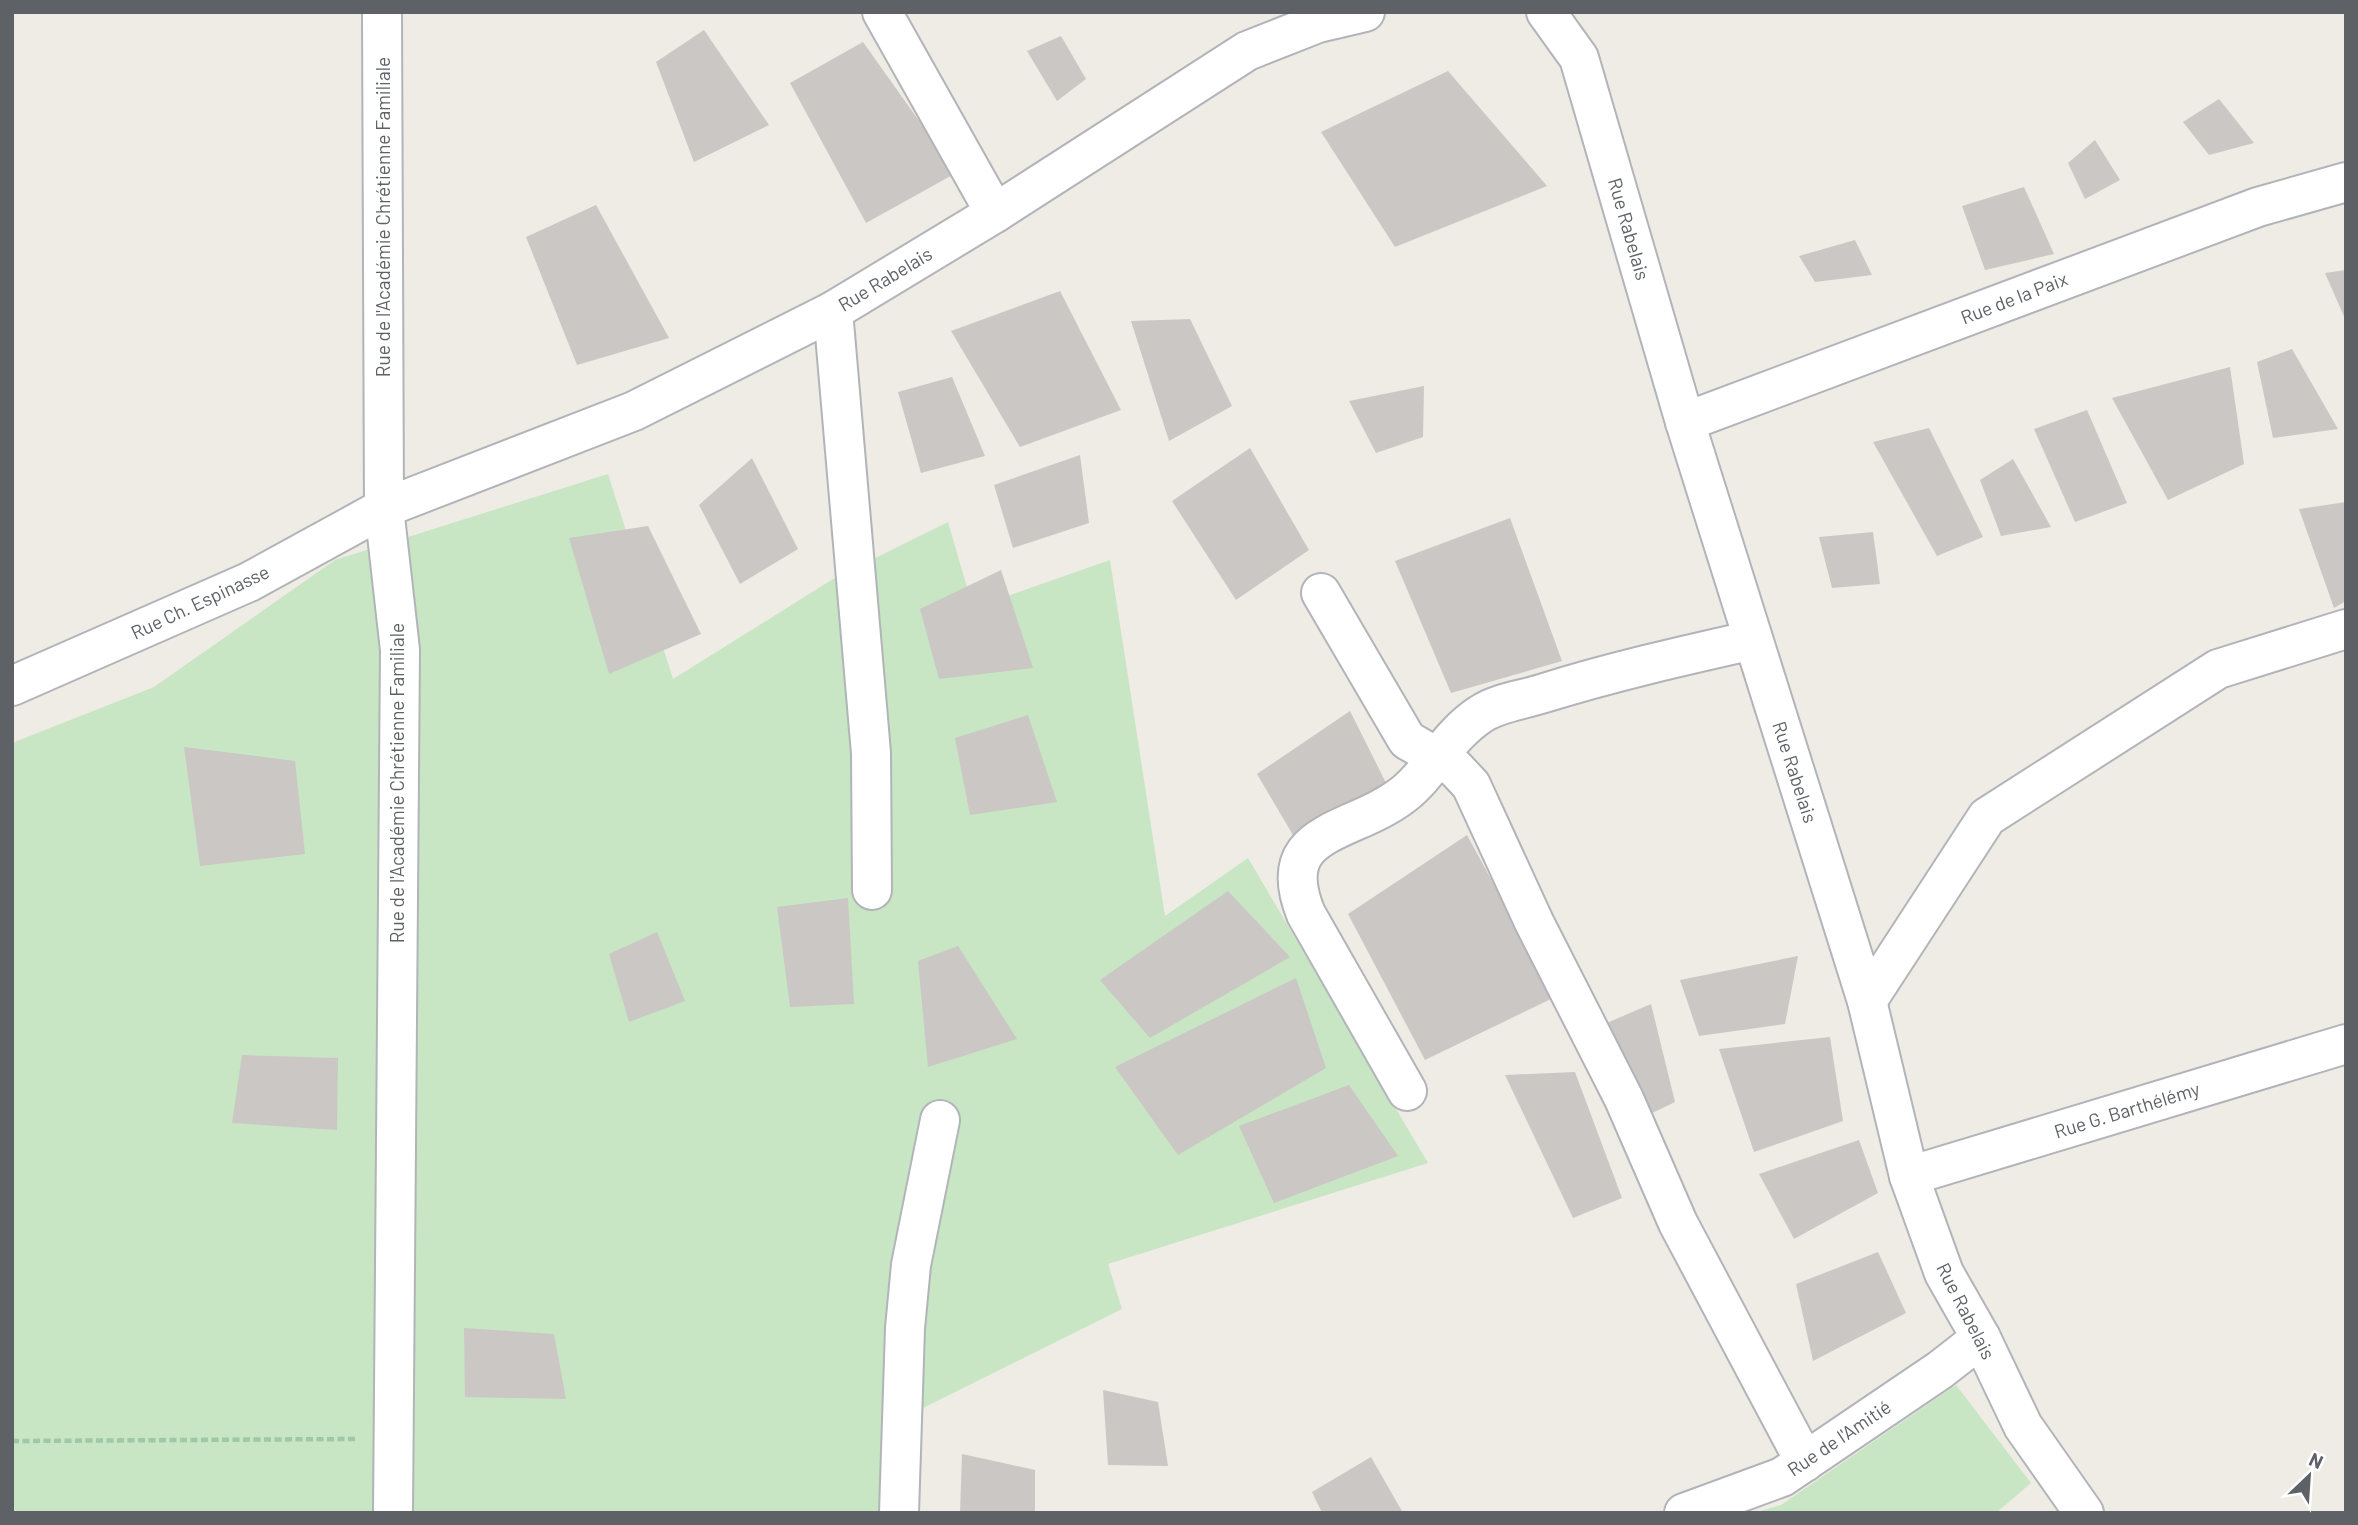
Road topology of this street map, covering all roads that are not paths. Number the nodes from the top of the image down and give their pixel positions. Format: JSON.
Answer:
{"nodes":[{"id":1,"x":382,"y":12,"type":"edge"},
{"id":2,"x":881,"y":12,"type":"edge"},
{"id":3,"x":1365,"y":12,"type":"edge"},
{"id":4,"x":1546,"y":12,"type":"edge"},
{"id":5,"x":2346,"y":182,"type":"edge"},
{"id":6,"x":995,"y":213,"type":"junction"},
{"id":7,"x":833,"y":311,"type":"junction"},
{"id":8,"x":1685,"y":422,"type":"junction"},
{"id":9,"x":384,"y":509,"type":"junction"},
{"id":10,"x":1321,"y":593,"type":"dead end"},
{"id":11,"x":2346,"y":629,"type":"edge"},
{"id":12,"x":1753,"y":640,"type":"junction"},
{"id":13,"x":12,"y":686,"type":"edge"},
{"id":14,"x":1437,"y":755,"type":"junction"},
{"id":15,"x":872,"y":891,"type":"dead end"},
{"id":16,"x":1867,"y":1001,"type":"junction"},
{"id":17,"x":2346,"y":1044,"type":"edge"},
{"id":18,"x":1406,"y":1091,"type":"dead end"},
{"id":19,"x":940,"y":1120,"type":"dead end"},
{"id":20,"x":1909,"y":1176,"type":"junction"},
{"id":21,"x":1981,"y":1338,"type":"junction"},
{"id":22,"x":1805,"y":1462,"type":"junction"},
{"id":23,"x":393,"y":1513,"type":"edge"},
{"id":24,"x":899,"y":1513,"type":"edge"},
{"id":25,"x":1684,"y":1513,"type":"edge"},
{"id":26,"x":2084,"y":1513,"type":"edge"}],
"edges":[{"from":1,"to":9,"type":"street","name":"Rue de l'Académie Chrétienne Familiale"},
{"from":2,"to":6,"type":"street"},
{"from":3,"to":6,"type":"street","name":"Rue Rabelais"},
{"from":4,"to":8,"type":"street","name":"Rue Rabelais"},
{"from":5,"to":8,"type":"street","name":"Rue de la Paix"},
{"from":6,"to":7,"type":"street","name":"Rue Rabelais"},
{"from":7,"to":9,"type":"street","name":"Rue Rabelais"},
{"from":7,"to":15,"type":"street"},
{"from":8,"to":12,"type":"street","name":"Rue Rabelais"},
{"from":9,"to":13,"type":"street","name":"Rue Ch. Espinasse"},
{"from":9,"to":23,"type":"street","name":"Rue de l'Académie Chrétienne Familiale"},
{"from":10,"to":14,"type":"street"},
{"from":11,"to":16,"type":"street"},
{"from":12,"to":14,"type":"street"},
{"from":12,"to":16,"type":"street","name":"Rue Rabelais"},
{"from":14,"to":18,"type":"street"},
{"from":14,"to":22,"type":"street"},
{"from":16,"to":20,"type":"street","name":"Rue Rabelais"},
{"from":17,"to":20,"type":"street","name":"Rue G. Barthélémy"},
{"from":19,"to":24,"type":"street"},
{"from":20,"to":21,"type":"street","name":"Rue Rabelais"},
{"from":21,"to":22,"type":"street","name":"Rue de l'Amitié"},
{"from":21,"to":26,"type":"street","name":"Rue Rabelais"},
{"from":22,"to":25,"type":"street","name":"Rue de l'Amitié"}]}
